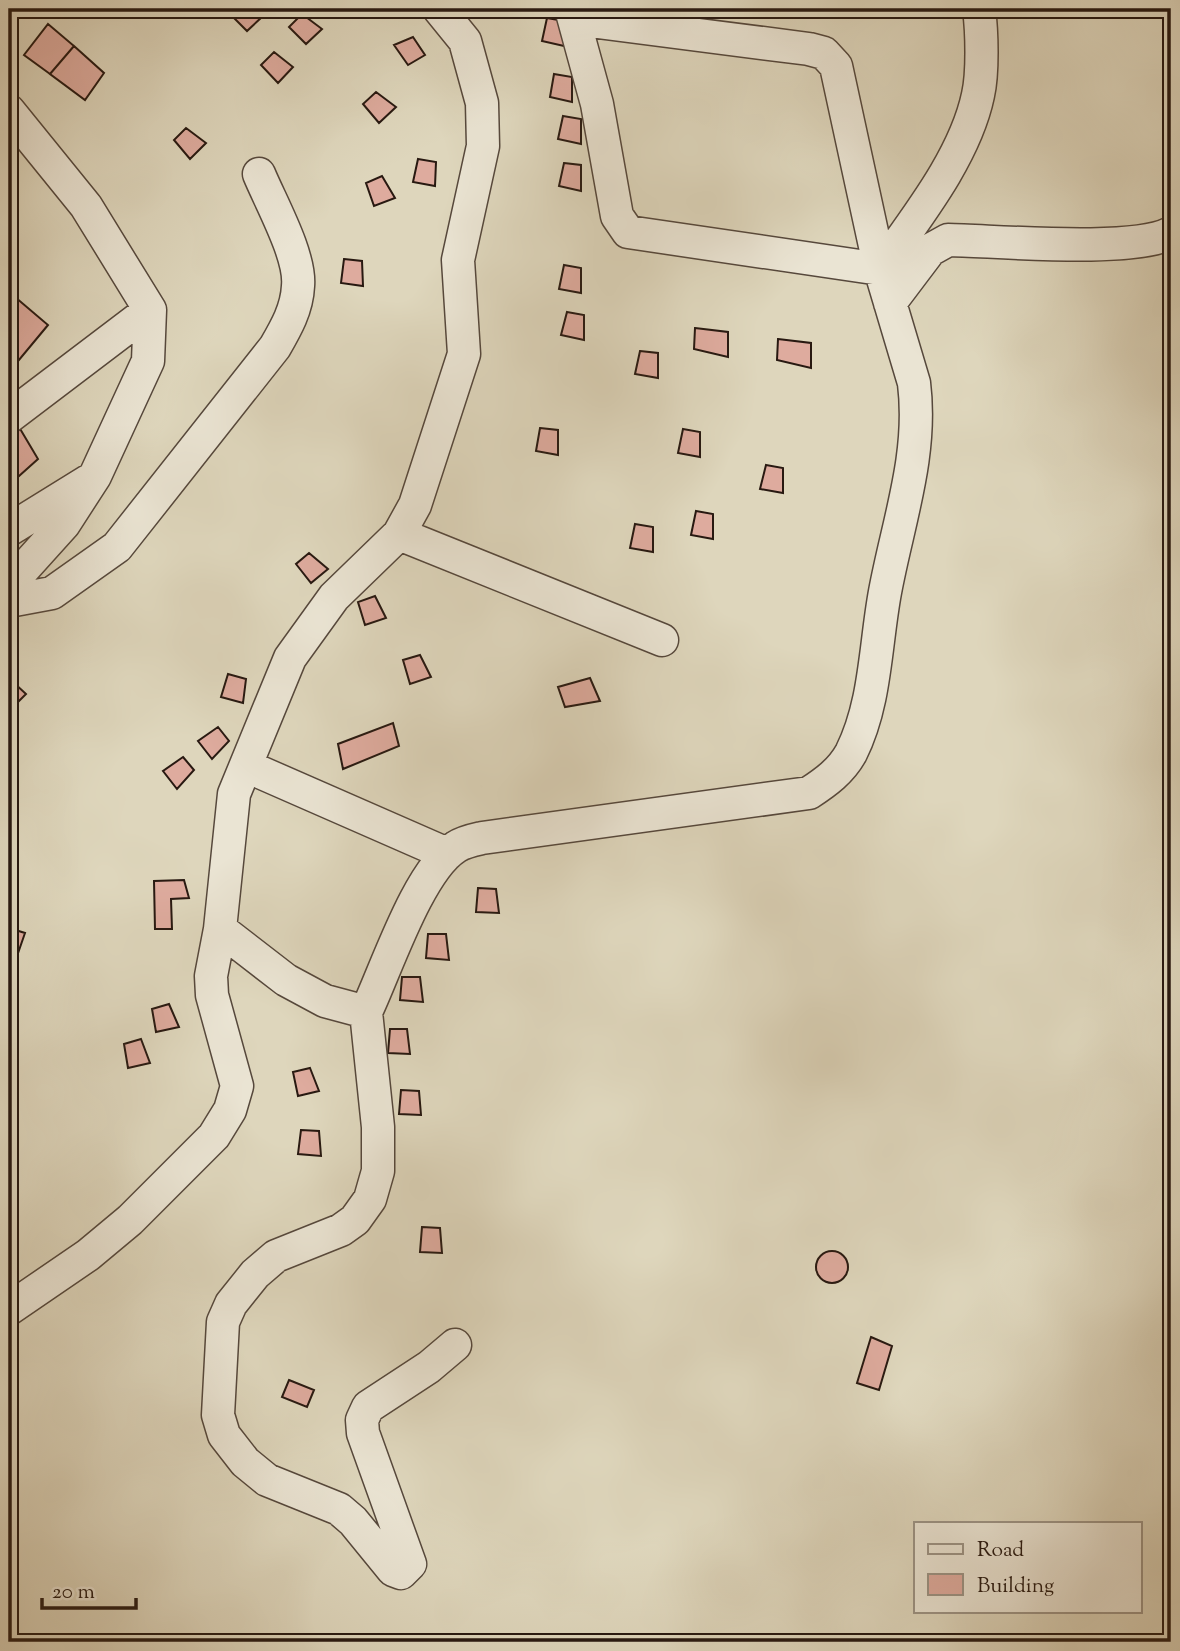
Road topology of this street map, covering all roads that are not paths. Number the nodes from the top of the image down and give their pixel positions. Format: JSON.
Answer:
{"nodes":[{"id":1,"x":439,"y":9,"type":"edge"},
{"id":2,"x":979,"y":9,"type":"edge"},
{"id":3,"x":573,"y":14,"type":"edge"},
{"id":4,"x":9,"y":111,"type":"edge"},
{"id":5,"x":259,"y":174,"type":"dead end"},
{"id":6,"x":1171,"y":233,"type":"edge"},
{"id":7,"x":880,"y":269,"type":"junction"},
{"id":8,"x":890,"y":303,"type":"junction"},
{"id":9,"x":150,"y":310,"type":"junction"},
{"id":10,"x":9,"y":417,"type":"edge"},
{"id":11,"x":95,"y":477,"type":"junction"},
{"id":12,"x":9,"y":530,"type":"edge"},
{"id":13,"x":399,"y":534,"type":"junction"},
{"id":14,"x":9,"y":585,"type":"edge"},
{"id":15,"x":9,"y":601,"type":"edge"},
{"id":16,"x":662,"y":640,"type":"dead end"},
{"id":17,"x":246,"y":766,"type":"junction"},
{"id":18,"x":447,"y":854,"type":"junction"},
{"id":19,"x":220,"y":929,"type":"junction"},
{"id":20,"x":366,"y":1012,"type":"junction"},
{"id":21,"x":9,"y":1309,"type":"edge"},
{"id":22,"x":455,"y":1345,"type":"dead end"}],
"edges":[{"from":1,"to":13,"type":"street"},
{"from":2,"to":7,"type":"street"},
{"from":3,"to":7,"type":"street"},
{"from":3,"to":7,"type":"street"},
{"from":4,"to":9,"type":"street"},
{"from":5,"to":15,"type":"street"},
{"from":6,"to":8,"type":"street"},
{"from":7,"to":8,"type":"street"},
{"from":8,"to":18,"type":"street"},
{"from":9,"to":10,"type":"street"},
{"from":9,"to":11,"type":"street"},
{"from":11,"to":12,"type":"street"},
{"from":11,"to":14,"type":"street"},
{"from":13,"to":16,"type":"street"},
{"from":13,"to":17,"type":"street"},
{"from":17,"to":18,"type":"street"},
{"from":17,"to":19,"type":"street"},
{"from":18,"to":20,"type":"street"},
{"from":19,"to":20,"type":"street"},
{"from":19,"to":21,"type":"street"},
{"from":20,"to":22,"type":"street"}]}
